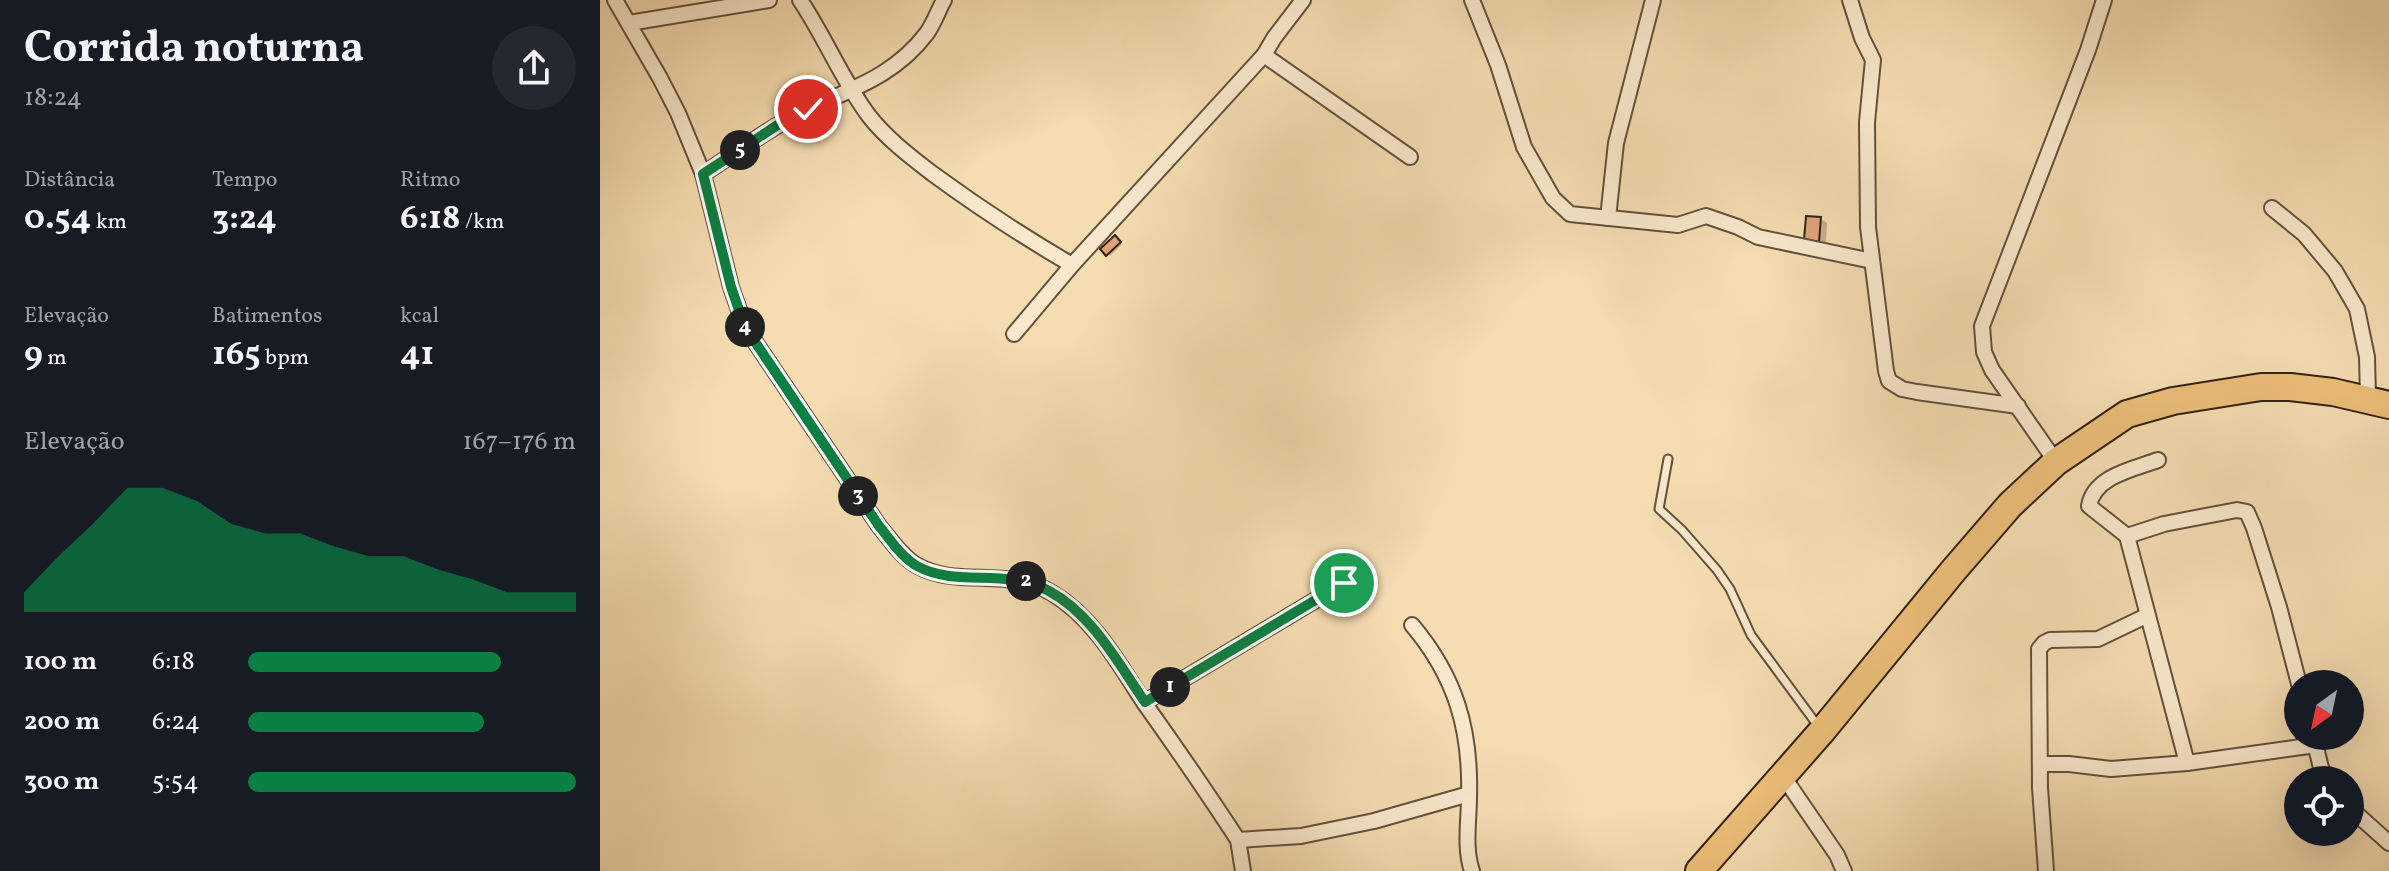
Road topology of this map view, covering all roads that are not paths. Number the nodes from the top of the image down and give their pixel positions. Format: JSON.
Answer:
{"nodes":[{"id":1,"x":615,"y":0,"type":"edge"},
{"id":2,"x":769,"y":0,"type":"edge"},
{"id":3,"x":800,"y":0,"type":"edge"},
{"id":4,"x":944,"y":0,"type":"edge"},
{"id":5,"x":1303,"y":0,"type":"edge"},
{"id":6,"x":1472,"y":0,"type":"edge"},
{"id":7,"x":1653,"y":0,"type":"edge"},
{"id":8,"x":1850,"y":0,"type":"edge"},
{"id":9,"x":2104,"y":0,"type":"edge"},
{"id":10,"x":629,"y":23,"type":"junction"},
{"id":11,"x":1264,"y":55,"type":"junction"},
{"id":12,"x":853,"y":91,"type":"junction"},
{"id":13,"x":1410,"y":157,"type":"dead end"},
{"id":14,"x":703,"y":174,"type":"junction"},
{"id":15,"x":2272,"y":208,"type":"dead end"},
{"id":16,"x":1608,"y":218,"type":"junction"},
{"id":17,"x":1872,"y":261,"type":"junction"},
{"id":18,"x":1072,"y":265,"type":"junction"},
{"id":19,"x":1014,"y":334,"type":"dead end"},
{"id":20,"x":2379,"y":402,"type":"edge"},
{"id":21,"x":2018,"y":406,"type":"junction"},
{"id":22,"x":1668,"y":459,"type":"dead end"},
{"id":23,"x":2158,"y":460,"type":"dead end"},
{"id":24,"x":2056,"y":462,"type":"junction"},
{"id":25,"x":2127,"y":536,"type":"junction"},
{"id":26,"x":1344,"y":583,"type":"dead end"},
{"id":27,"x":2146,"y":616,"type":"junction"},
{"id":28,"x":1412,"y":625,"type":"dead end"},
{"id":29,"x":2295,"y":670,"type":"edge"},
{"id":30,"x":1145,"y":702,"type":"junction"},
{"id":31,"x":1822,"y":731,"type":"junction"},
{"id":32,"x":2284,"y":746,"type":"edge"},
{"id":33,"x":2187,"y":763,"type":"junction"},
{"id":34,"x":2040,"y":764,"type":"junction"},
{"id":35,"x":1783,"y":776,"type":"junction"},
{"id":36,"x":1469,"y":794,"type":"junction"},
{"id":37,"x":2364,"y":821,"type":"edge"},
{"id":38,"x":1238,"y":840,"type":"junction"},
{"id":39,"x":2389,"y":843,"type":"edge"},
{"id":40,"x":1243,"y":871,"type":"edge"},
{"id":41,"x":1472,"y":871,"type":"edge"},
{"id":42,"x":1699,"y":871,"type":"edge"},
{"id":43,"x":1844,"y":871,"type":"edge"},
{"id":44,"x":2046,"y":871,"type":"edge"}],
"edges":[{"from":1,"to":10,"type":"street"},
{"from":2,"to":10,"type":"street"},
{"from":3,"to":12,"type":"street"},
{"from":4,"to":12,"type":"street"},
{"from":5,"to":11,"type":"street"},
{"from":6,"to":16,"type":"street"},
{"from":7,"to":16,"type":"street"},
{"from":8,"to":17,"type":"street"},
{"from":9,"to":21,"type":"street"},
{"from":10,"to":14,"type":"street"},
{"from":11,"to":13,"type":"street"},
{"from":11,"to":18,"type":"street"},
{"from":12,"to":14,"type":"street"},
{"from":12,"to":18,"type":"street"},
{"from":14,"to":30,"type":"street"},
{"from":15,"to":20,"type":"street"},
{"from":16,"to":17,"type":"street"},
{"from":17,"to":21,"type":"street"},
{"from":18,"to":19,"type":"street"},
{"from":20,"to":24,"type":"highway"},
{"from":21,"to":24,"type":"street"},
{"from":22,"to":31,"type":"lane"},
{"from":23,"to":25,"type":"street"},
{"from":24,"to":31,"type":"highway"},
{"from":25,"to":27,"type":"street"},
{"from":25,"to":29,"type":"street"},
{"from":26,"to":30,"type":"street"},
{"from":27,"to":33,"type":"street"},
{"from":27,"to":34,"type":"street"},
{"from":28,"to":36,"type":"street"},
{"from":30,"to":38,"type":"street"},
{"from":31,"to":35,"type":"highway"},
{"from":32,"to":33,"type":"street"},
{"from":33,"to":34,"type":"street"},
{"from":34,"to":44,"type":"street"},
{"from":35,"to":42,"type":"highway"},
{"from":35,"to":43,"type":"street"},
{"from":36,"to":38,"type":"street"},
{"from":36,"to":41,"type":"street"},
{"from":37,"to":39,"type":"street"},
{"from":38,"to":40,"type":"street"}]}
